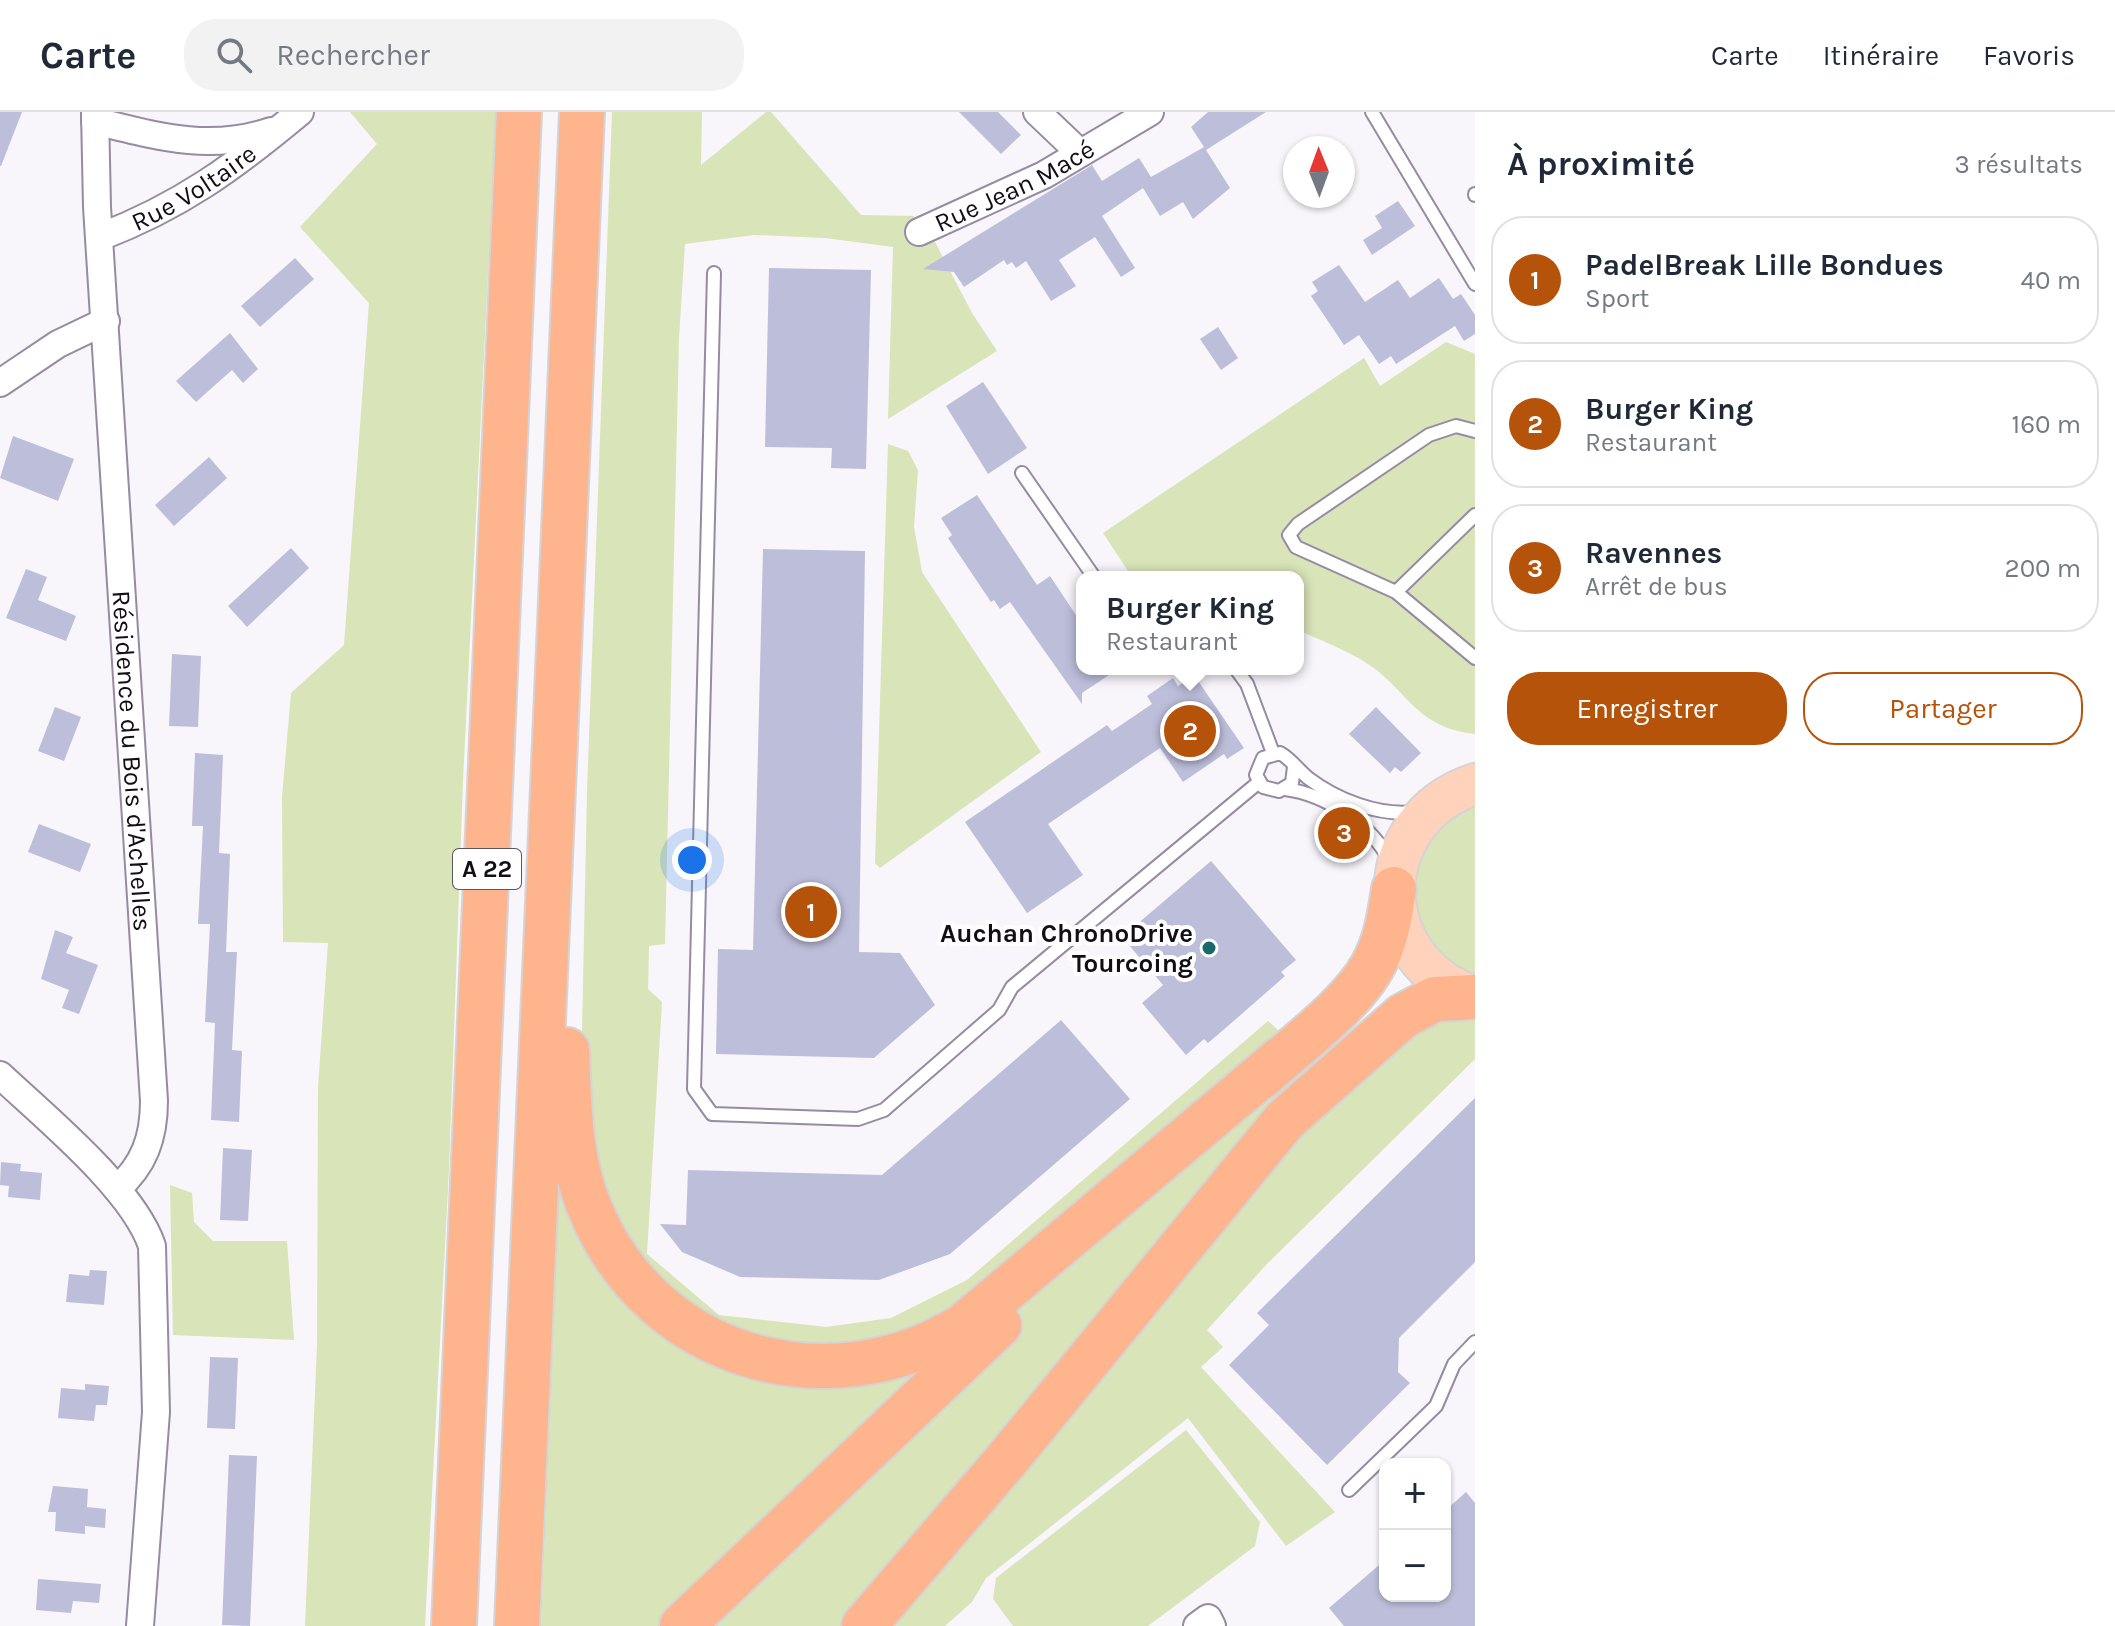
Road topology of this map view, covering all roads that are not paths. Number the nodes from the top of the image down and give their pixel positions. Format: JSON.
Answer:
{"nodes":[{"id":1,"x":519,"y":112,"type":"edge"},
{"id":2,"x":582,"y":112,"type":"edge"},
{"id":3,"x":1037,"y":112,"type":"edge"},
{"id":4,"x":1150,"y":112,"type":"edge"},
{"id":5,"x":1372,"y":112,"type":"edge"},
{"id":6,"x":95,"y":116,"type":"edge"},
{"id":7,"x":291,"y":119,"type":"edge"},
{"id":8,"x":1080,"y":153,"type":"junction"},
{"id":9,"x":919,"y":232,"type":"dead end"},
{"id":10,"x":100,"y":237,"type":"junction"},
{"id":11,"x":714,"y":273,"type":"dead end"},
{"id":12,"x":1475,"y":284,"type":"edge"},
{"id":13,"x":106,"y":321,"type":"junction"},
{"id":14,"x":0,"y":383,"type":"edge"},
{"id":15,"x":1475,"y":431,"type":"edge"},
{"id":16,"x":1022,"y":473,"type":"dead end"},
{"id":17,"x":1475,"y":515,"type":"edge"},
{"id":18,"x":1090,"y":571,"type":"edge"},
{"id":19,"x":1396,"y":592,"type":"junction"},
{"id":20,"x":1475,"y":658,"type":"edge"},
{"id":21,"x":1240,"y":675,"type":"edge"},
{"id":22,"x":1273,"y":753,"type":"junction"},
{"id":23,"x":1294,"y":767,"type":"junction"},
{"id":24,"x":554,"y":770,"type":"junction"},
{"id":25,"x":1259,"y":782,"type":"junction"},
{"id":26,"x":1475,"y":784,"type":"edge"},
{"id":27,"x":1285,"y":789,"type":"junction"},
{"id":28,"x":1429,"y":809,"type":"junction"},
{"id":29,"x":1395,"y":882,"type":"junction"},
{"id":30,"x":1474,"y":997,"type":"edge"},
{"id":31,"x":1282,"y":1058,"type":"junction"},
{"id":32,"x":6,"y":1090,"type":"edge"},
{"id":33,"x":117,"y":1189,"type":"junction"},
{"id":34,"x":1475,"y":1342,"type":"edge"},
{"id":35,"x":1349,"y":1490,"type":"dead end"},
{"id":36,"x":140,"y":1626,"type":"edge"},
{"id":37,"x":454,"y":1626,"type":"edge"},
{"id":38,"x":517,"y":1626,"type":"edge"},
{"id":39,"x":682,"y":1626,"type":"edge"},
{"id":40,"x":864,"y":1626,"type":"edge"},
{"id":41,"x":1197,"y":1626,"type":"edge"},
{"id":42,"x":1212,"y":1626,"type":"edge"}],
"edges":[{"from":1,"to":37,"type":"highway","number":"A 22"},
{"from":2,"to":24,"type":"highway","number":"A 22"},
{"from":3,"to":8,"type":"street"},
{"from":4,"to":8,"type":"street","name":"Rue Jean Macé"},
{"from":5,"to":12,"type":"lane"},
{"from":6,"to":7,"type":"street","name":"Rue Voltaire"},
{"from":6,"to":10,"type":"street","name":"Résidence du Bois d'Achelles"},
{"from":7,"to":10,"type":"street","name":"Rue Voltaire"},
{"from":8,"to":9,"type":"street","name":"Rue Jean Macé"},
{"from":10,"to":13,"type":"street","name":"Résidence du Bois d'Achelles"},
{"from":11,"to":25,"type":"lane"},
{"from":13,"to":14,"type":"street"},
{"from":13,"to":33,"type":"street","name":"Résidence du Bois d'Achelles"},
{"from":15,"to":19,"type":"lane"},
{"from":16,"to":18,"type":"lane"},
{"from":17,"to":19,"type":"lane"},
{"from":19,"to":20,"type":"lane"},
{"from":21,"to":22,"type":"lane"},
{"from":22,"to":23,"type":"lane"},
{"from":22,"to":25,"type":"lane"},
{"from":23,"to":27,"type":"lane"},
{"from":23,"to":28,"type":"lane"},
{"from":24,"to":31,"type":"highway"},
{"from":24,"to":38,"type":"highway","number":"A 22"},
{"from":25,"to":27,"type":"lane"},
{"from":26,"to":28,"type":"main road"},
{"from":27,"to":29,"type":"lane"},
{"from":28,"to":29,"type":"main road"},
{"from":29,"to":30,"type":"main road"},
{"from":29,"to":31,"type":"highway"},
{"from":30,"to":40,"type":"highway"},
{"from":31,"to":39,"type":"highway"},
{"from":32,"to":33,"type":"street"},
{"from":33,"to":36,"type":"street"},
{"from":34,"to":35,"type":"lane"},
{"from":41,"to":42,"type":"street"}]}
